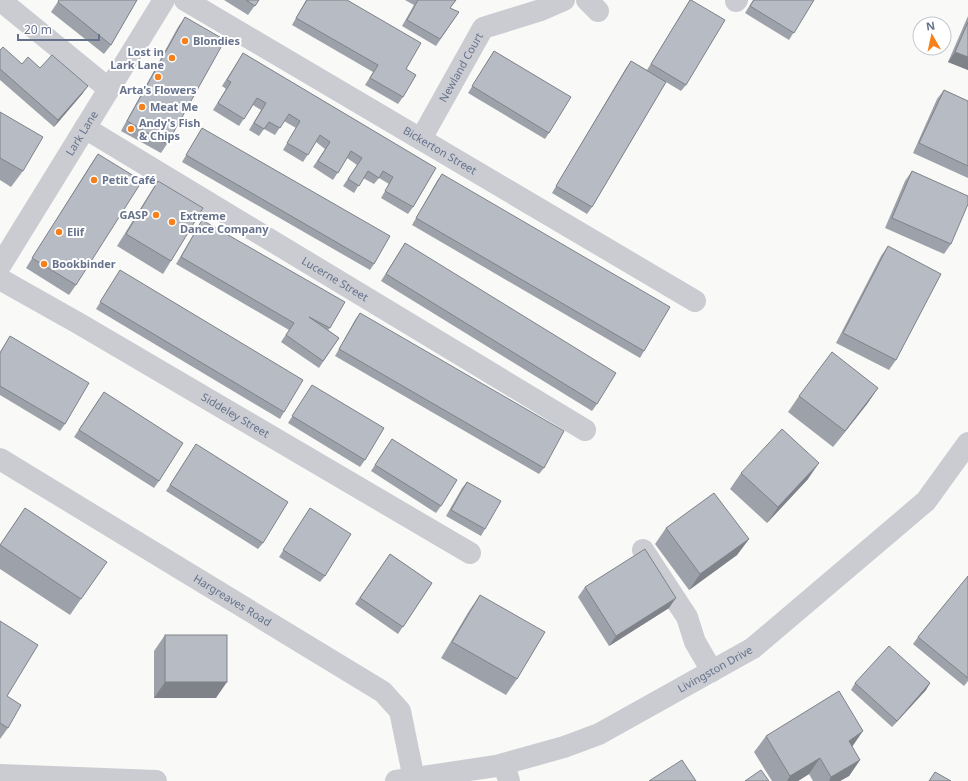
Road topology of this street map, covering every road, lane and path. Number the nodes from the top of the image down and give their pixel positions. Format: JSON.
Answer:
{"nodes":[{"id":1,"x":0,"y":0,"type":"edge"},
{"id":2,"x":164,"y":0,"type":"edge"},
{"id":3,"x":185,"y":0,"type":"edge"},
{"id":4,"x":564,"y":0,"type":"edge"},
{"id":5,"x":110,"y":89,"type":"junction"},
{"id":6,"x":85,"y":128,"type":"junction"},
{"id":7,"x":421,"y":139,"type":"junction"},
{"id":8,"x":0,"y":266,"type":"edge"},
{"id":9,"x":0,"y":280,"type":"edge"},
{"id":10,"x":695,"y":301,"type":"dead end"},
{"id":11,"x":585,"y":430,"type":"dead end"},
{"id":12,"x":968,"y":443,"type":"edge"},
{"id":13,"x":0,"y":459,"type":"edge"},
{"id":14,"x":643,"y":550,"type":"edge"},
{"id":15,"x":470,"y":553,"type":"dead end"},
{"id":16,"x":712,"y":671,"type":"junction"},
{"id":17,"x":506,"y":772,"type":"edge"},
{"id":18,"x":0,"y":775,"type":"edge"},
{"id":19,"x":405,"y":780,"type":"edge"},
{"id":20,"x":156,"y":781,"type":"edge"}],
"edges":[{"from":1,"to":5,"type":"street"},
{"from":2,"to":5,"type":"street","name":"Lark Lane"},
{"from":3,"to":7,"type":"street","name":"Bickerton Street"},
{"from":4,"to":7,"type":"street","name":"Newland Court"},
{"from":5,"to":6,"type":"street","name":"Lark Lane"},
{"from":6,"to":8,"type":"street","name":"Lark Lane"},
{"from":6,"to":11,"type":"street","name":"Lucerne Street"},
{"from":7,"to":10,"type":"street","name":"Bickerton Street"},
{"from":9,"to":15,"type":"street","name":"Siddeley Street"},
{"from":12,"to":16,"type":"street","name":"Livingston Drive"},
{"from":13,"to":19,"type":"street","name":"Hargreaves Road"},
{"from":14,"to":16,"type":"street"},
{"from":16,"to":17,"type":"street","name":"Livingston Drive"},
{"from":17,"to":19,"type":"street","name":"Livingston Drive"},
{"from":18,"to":20,"type":"street"}]}
